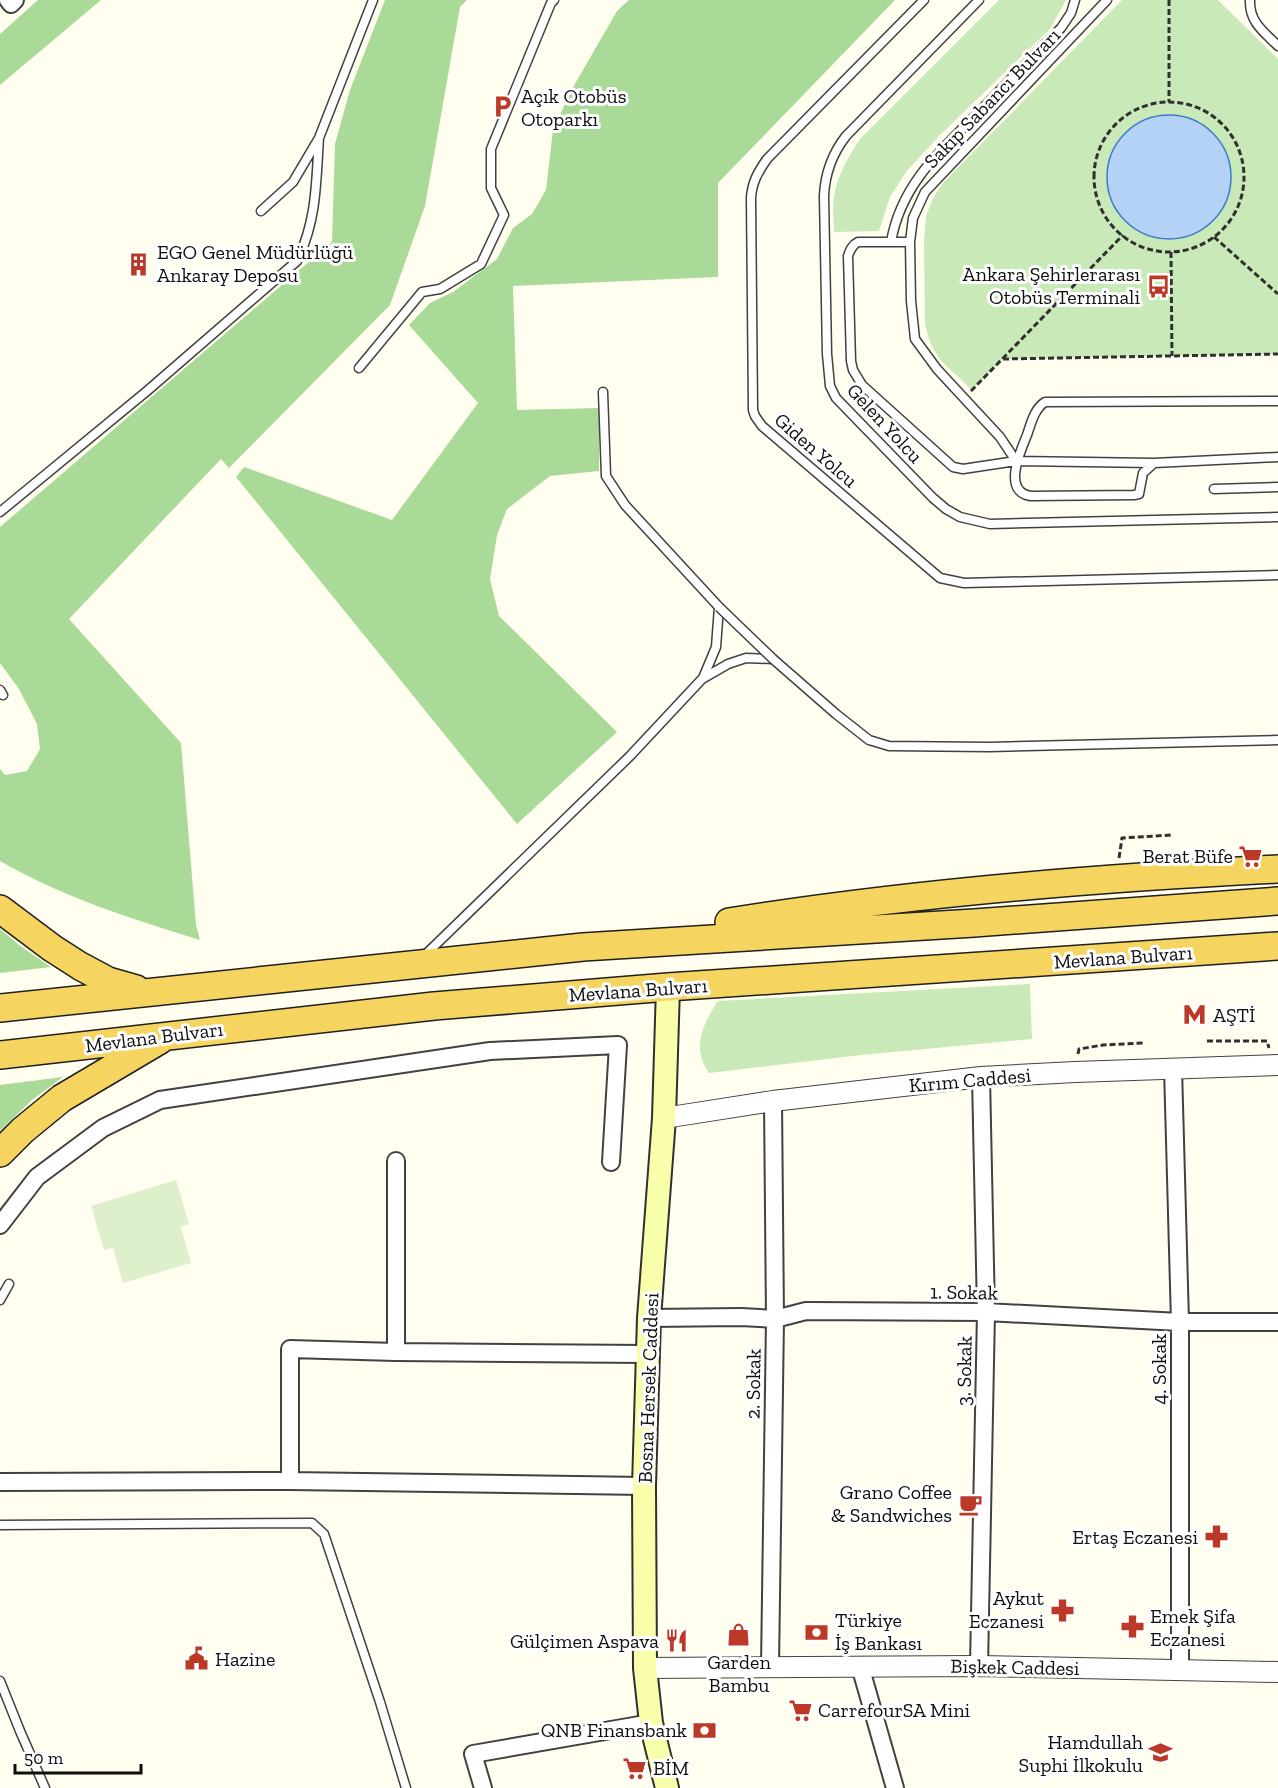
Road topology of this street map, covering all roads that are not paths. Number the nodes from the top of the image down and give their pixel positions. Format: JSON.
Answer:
{"nodes":[{"id":1,"x":373,"y":0,"type":"edge"},
{"id":2,"x":554,"y":0,"type":"edge"},
{"id":3,"x":924,"y":0,"type":"edge"},
{"id":4,"x":979,"y":0,"type":"edge"},
{"id":5,"x":1075,"y":0,"type":"edge"},
{"id":6,"x":1107,"y":0,"type":"edge"},
{"id":7,"x":1250,"y":0,"type":"edge"},
{"id":8,"x":1278,"y":46,"type":"edge"},
{"id":9,"x":319,"y":138,"type":"junction"},
{"id":10,"x":261,"y":211,"type":"dead end"},
{"id":11,"x":891,"y":242,"type":"junction"},
{"id":12,"x":910,"y":242,"type":"junction"},
{"id":13,"x":358,"y":368,"type":"dead end"},
{"id":14,"x":603,"y":392,"type":"dead end"},
{"id":15,"x":1278,"y":400,"type":"edge"},
{"id":16,"x":1278,"y":457,"type":"edge"},
{"id":17,"x":1016,"y":461,"type":"junction"},
{"id":18,"x":1154,"y":463,"type":"junction"},
{"id":19,"x":1278,"y":487,"type":"edge"},
{"id":20,"x":1214,"y":489,"type":"dead end"},
{"id":21,"x":0,"y":512,"type":"edge"},
{"id":22,"x":1278,"y":517,"type":"edge"},
{"id":23,"x":1278,"y":575,"type":"edge"},
{"id":24,"x":719,"y":607,"type":"junction"},
{"id":25,"x":773,"y":659,"type":"junction"},
{"id":26,"x":702,"y":679,"type":"junction"},
{"id":27,"x":1278,"y":740,"type":"edge"},
{"id":28,"x":1278,"y":869,"type":"edge"},
{"id":29,"x":1278,"y":901,"type":"edge"},
{"id":30,"x":0,"y":909,"type":"edge"},
{"id":31,"x":1278,"y":946,"type":"edge"},
{"id":32,"x":583,"y":947,"type":"junction"},
{"id":33,"x":417,"y":963,"type":"junction"},
{"id":34,"x":668,"y":987,"type":"junction"},
{"id":35,"x":143,"y":992,"type":"junction"},
{"id":36,"x":0,"y":1008,"type":"edge"},
{"id":37,"x":168,"y":1035,"type":"junction"},
{"id":38,"x":0,"y":1055,"type":"edge"},
{"id":39,"x":1278,"y":1065,"type":"edge"},
{"id":40,"x":1173,"y":1068,"type":"junction"},
{"id":41,"x":981,"y":1077,"type":"junction"},
{"id":42,"x":773,"y":1101,"type":"junction"},
{"id":43,"x":664,"y":1118,"type":"junction"},
{"id":44,"x":0,"y":1153,"type":"edge"},
{"id":45,"x":396,"y":1161,"type":"dead end"},
{"id":46,"x":611,"y":1162,"type":"dead end"},
{"id":47,"x":0,"y":1225,"type":"edge"},
{"id":48,"x":9,"y":1284,"type":"dead end"},
{"id":49,"x":0,"y":1300,"type":"edge"},
{"id":50,"x":986,"y":1312,"type":"junction"},
{"id":51,"x":649,"y":1318,"type":"junction"},
{"id":52,"x":775,"y":1319,"type":"junction"},
{"id":53,"x":1180,"y":1322,"type":"junction"},
{"id":54,"x":1278,"y":1322,"type":"edge"},
{"id":55,"x":396,"y":1352,"type":"junction"},
{"id":56,"x":649,"y":1354,"type":"junction"},
{"id":57,"x":0,"y":1482,"type":"edge"},
{"id":58,"x":290,"y":1482,"type":"junction"},
{"id":59,"x":644,"y":1486,"type":"junction"},
{"id":60,"x":0,"y":1525,"type":"edge"},
{"id":61,"x":770,"y":1666,"type":"junction"},
{"id":62,"x":860,"y":1666,"type":"junction"},
{"id":63,"x":979,"y":1666,"type":"junction"},
{"id":64,"x":645,"y":1668,"type":"junction"},
{"id":65,"x":1180,"y":1670,"type":"junction"},
{"id":66,"x":1278,"y":1672,"type":"edge"},
{"id":67,"x":0,"y":1681,"type":"edge"},
{"id":68,"x":651,"y":1723,"type":"junction"},
{"id":69,"x":45,"y":1788,"type":"edge"},
{"id":70,"x":406,"y":1788,"type":"edge"},
{"id":71,"x":483,"y":1788,"type":"edge"},
{"id":72,"x":667,"y":1788,"type":"edge"},
{"id":73,"x":895,"y":1788,"type":"edge"}],
"edges":[{"from":1,"to":9,"type":"lane"},
{"from":2,"to":13,"type":"lane"},
{"from":3,"to":23,"type":"lane","name":"Giden Yolcu"},
{"from":4,"to":22,"type":"lane","name":"Gelen Yolcu"},
{"from":5,"to":11,"type":"lane"},
{"from":6,"to":12,"type":"lane","name":"Sakıp Sabancı Bulvarı"},
{"from":7,"to":8,"type":"lane"},
{"from":9,"to":10,"type":"lane"},
{"from":9,"to":21,"type":"lane"},
{"from":11,"to":12,"type":"lane"},
{"from":11,"to":17,"type":"lane"},
{"from":12,"to":17,"type":"lane","name":"Sakıp Sabancı Bulvarı"},
{"from":14,"to":24,"type":"lane"},
{"from":15,"to":17,"type":"lane"},
{"from":16,"to":18,"type":"lane"},
{"from":17,"to":18,"type":"lane"},
{"from":17,"to":18,"type":"lane"},
{"from":19,"to":20,"type":"lane"},
{"from":24,"to":25,"type":"lane","bridge":true},
{"from":24,"to":26,"type":"lane"},
{"from":25,"to":26,"type":"lane"},
{"from":25,"to":27,"type":"lane","bridge":true},
{"from":26,"to":33,"type":"lane"},
{"from":28,"to":32,"type":"highway"},
{"from":29,"to":32,"type":"highway"},
{"from":30,"to":35,"type":"highway"},
{"from":31,"to":34,"type":"highway","name":"Mevlana Bulvarı"},
{"from":32,"to":33,"type":"highway"},
{"from":33,"to":35,"type":"highway"},
{"from":34,"to":37,"type":"highway","name":"Mevlana Bulvarı"},
{"from":34,"to":43,"type":"main road","name":"Bosna Hersek Caddesi"},
{"from":35,"to":36,"type":"highway"},
{"from":37,"to":38,"type":"highway","name":"Mevlana Bulvarı"},
{"from":37,"to":44,"type":"highway"},
{"from":39,"to":40,"type":"street","name":"Kırım Caddesi"},
{"from":40,"to":41,"type":"street","name":"Kırım Caddesi"},
{"from":40,"to":53,"type":"street","name":"4. Sokak"},
{"from":41,"to":42,"type":"street","name":"Kırım Caddesi"},
{"from":41,"to":50,"type":"street","name":"3. Sokak"},
{"from":42,"to":43,"type":"street","name":"Kırım Caddesi"},
{"from":42,"to":52,"type":"street","name":"2. Sokak"},
{"from":43,"to":51,"type":"main road","name":"Bosna Hersek Caddesi"},
{"from":45,"to":55,"type":"street"},
{"from":46,"to":47,"type":"street"},
{"from":48,"to":49,"type":"lane"},
{"from":50,"to":52,"type":"street","name":"1. Sokak"},
{"from":50,"to":53,"type":"street","name":"1. Sokak"},
{"from":50,"to":63,"type":"street","name":"3. Sokak"},
{"from":51,"to":52,"type":"street","name":"1. Sokak"},
{"from":51,"to":56,"type":"main road","name":"Bosna Hersek Caddesi"},
{"from":52,"to":61,"type":"street","name":"2. Sokak"},
{"from":53,"to":54,"type":"street","name":"1. Sokak"},
{"from":53,"to":65,"type":"street","name":"4. Sokak"},
{"from":55,"to":56,"type":"street"},
{"from":55,"to":58,"type":"street"},
{"from":56,"to":59,"type":"main road","name":"Bosna Hersek Caddesi"},
{"from":57,"to":58,"type":"street"},
{"from":58,"to":59,"type":"street"},
{"from":59,"to":64,"type":"main road","name":"Bosna Hersek Caddesi"},
{"from":60,"to":70,"type":"lane"},
{"from":61,"to":62,"type":"street","name":"Bişkek Caddesi"},
{"from":61,"to":64,"type":"street","name":"Bişkek Caddesi"},
{"from":62,"to":63,"type":"street","name":"Bişkek Caddesi"},
{"from":62,"to":73,"type":"street"},
{"from":63,"to":65,"type":"street","name":"Bişkek Caddesi"},
{"from":64,"to":68,"type":"main road","name":"Bosna Hersek Caddesi"},
{"from":65,"to":66,"type":"street","name":"Bişkek Caddesi"},
{"from":67,"to":69,"type":"lane"},
{"from":68,"to":71,"type":"street"},
{"from":68,"to":72,"type":"main road","name":"Bosna Hersek Caddesi"}]}
